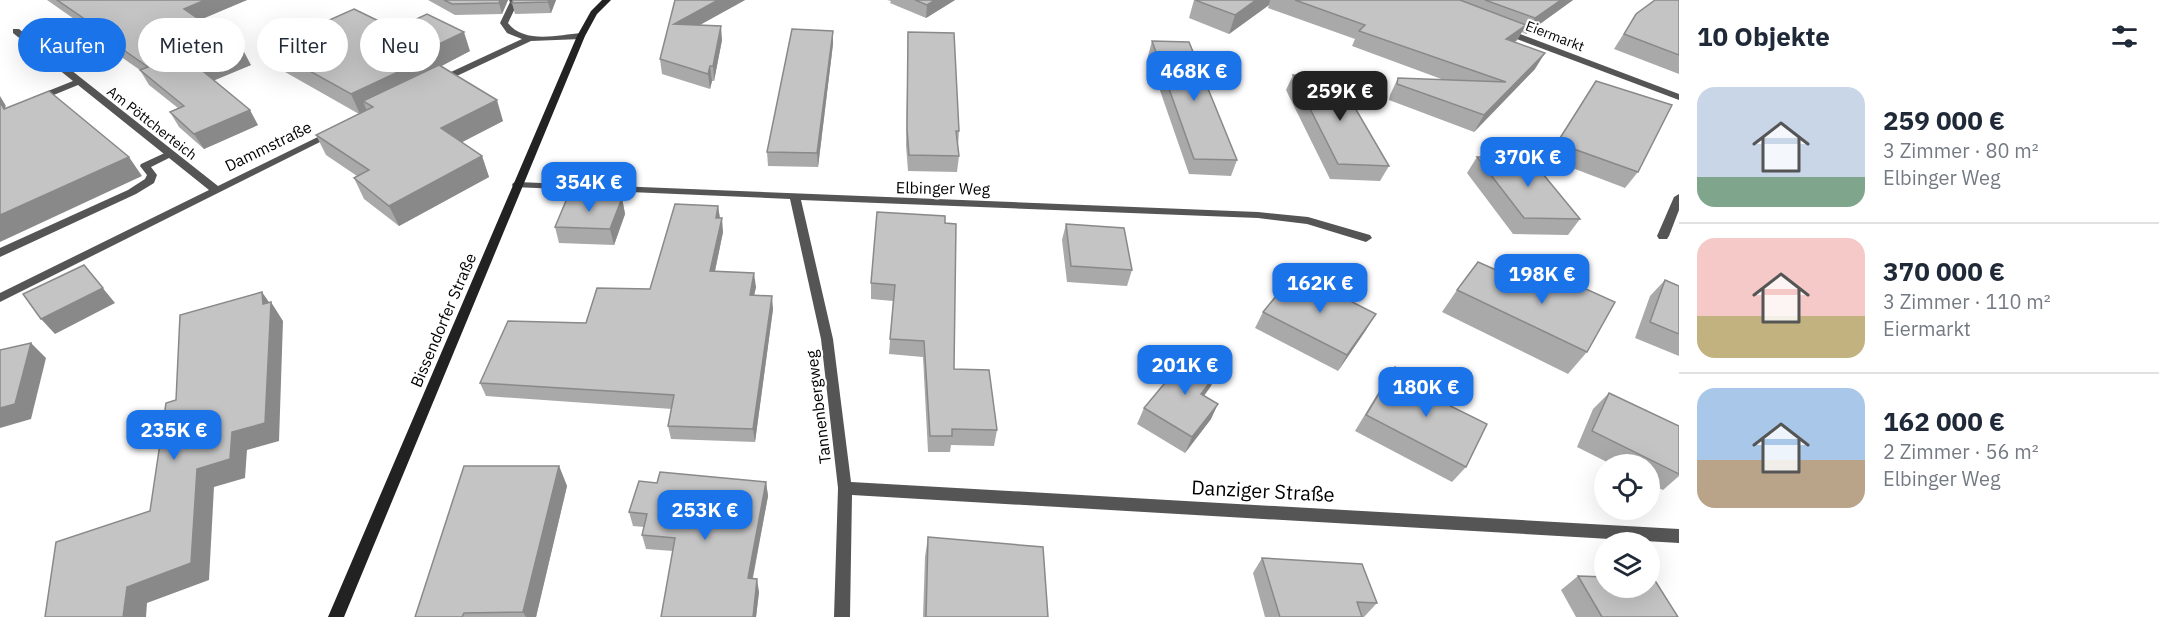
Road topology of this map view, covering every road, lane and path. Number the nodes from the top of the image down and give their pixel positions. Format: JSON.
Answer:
{"nodes":[{"id":1,"x":513,"y":0,"type":"edge"},
{"id":2,"x":607,"y":0,"type":"edge"},
{"id":3,"x":1497,"y":28,"type":"edge"},
{"id":4,"x":16,"y":31,"type":"dead end"},
{"id":5,"x":581,"y":36,"type":"junction"},
{"id":6,"x":529,"y":39,"type":"junction"},
{"id":7,"x":77,"y":82,"type":"junction"},
{"id":8,"x":428,"y":87,"type":"edge"},
{"id":9,"x":1679,"y":97,"type":"edge"},
{"id":10,"x":22,"y":105,"type":"edge"},
{"id":11,"x":343,"y":128,"type":"edge"},
{"id":12,"x":169,"y":154,"type":"junction"},
{"id":13,"x":517,"y":185,"type":"junction"},
{"id":14,"x":216,"y":190,"type":"junction"},
{"id":15,"x":795,"y":197,"type":"junction"},
{"id":16,"x":1679,"y":197,"type":"edge"},
{"id":17,"x":1663,"y":236,"type":"dead end"},
{"id":18,"x":1366,"y":238,"type":"dead end"},
{"id":19,"x":0,"y":253,"type":"edge"},
{"id":20,"x":0,"y":298,"type":"edge"},
{"id":21,"x":845,"y":488,"type":"junction"},
{"id":22,"x":1679,"y":536,"type":"edge"},
{"id":23,"x":336,"y":617,"type":"edge"},
{"id":24,"x":842,"y":617,"type":"edge"}],
"edges":[{"from":1,"to":6,"type":"street"},
{"from":2,"to":5,"type":"main road"},
{"from":3,"to":9,"type":"street","name":"Eiermarkt"},
{"from":4,"to":7,"type":"street","name":"Am Pöttcherteich"},
{"from":5,"to":6,"type":"street"},
{"from":5,"to":13,"type":"main road","name":"Bissendorfer Straße"},
{"from":6,"to":8,"type":"street"},
{"from":7,"to":10,"type":"street"},
{"from":7,"to":12,"type":"street","name":"Am Pöttcherteich"},
{"from":11,"to":14,"type":"street","name":"Dammstraße"},
{"from":12,"to":14,"type":"street","name":"Am Pöttcherteich"},
{"from":12,"to":19,"type":"street"},
{"from":13,"to":15,"type":"street","name":"Elbinger Weg"},
{"from":13,"to":23,"type":"main road","name":"Bissendorfer Straße"},
{"from":14,"to":20,"type":"street","name":"Dammstraße"},
{"from":15,"to":18,"type":"street","name":"Elbinger Weg"},
{"from":15,"to":21,"type":"street","name":"Tannenbergweg"},
{"from":16,"to":17,"type":"street"},
{"from":21,"to":22,"type":"street","name":"Danziger Straße"},
{"from":21,"to":24,"type":"street","name":"Tannenbergweg"}]}
